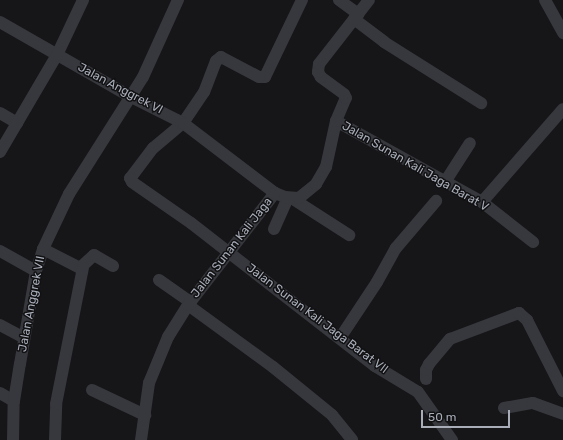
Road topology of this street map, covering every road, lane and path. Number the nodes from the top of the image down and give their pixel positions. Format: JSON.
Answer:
{"nodes":[{"id":1,"x":83,"y":0,"type":"edge"},
{"id":2,"x":178,"y":0,"type":"edge"},
{"id":3,"x":302,"y":0,"type":"edge"},
{"id":4,"x":339,"y":0,"type":"edge"},
{"id":5,"x":369,"y":0,"type":"edge"},
{"id":6,"x":545,"y":0,"type":"edge"},
{"id":7,"x":356,"y":17,"type":"junction"},
{"id":8,"x":0,"y":22,"type":"edge"},
{"id":9,"x":563,"y":33,"type":"edge"},
{"id":10,"x":57,"y":55,"type":"junction"},
{"id":11,"x":131,"y":97,"type":"junction"},
{"id":12,"x":481,"y":103,"type":"dead end"},
{"id":13,"x":563,"y":109,"type":"edge"},
{"id":14,"x":0,"y":113,"type":"edge"},
{"id":15,"x":336,"y":121,"type":"junction"},
{"id":16,"x":183,"y":122,"type":"junction"},
{"id":17,"x":17,"y":123,"type":"junction"},
{"id":18,"x":470,"y":143,"type":"dead end"},
{"id":19,"x":0,"y":152,"type":"edge"},
{"id":20,"x":445,"y":182,"type":"junction"},
{"id":21,"x":275,"y":192,"type":"junction"},
{"id":22,"x":291,"y":198,"type":"junction"},
{"id":23,"x":436,"y":201,"type":"dead end"},
{"id":24,"x":482,"y":202,"type":"junction"},
{"id":25,"x":274,"y":229,"type":"dead end"},
{"id":26,"x":349,"y":235,"type":"dead end"},
{"id":27,"x":533,"y":242,"type":"dead end"},
{"id":28,"x":43,"y":249,"type":"junction"},
{"id":29,"x":0,"y":251,"type":"edge"},
{"id":30,"x":228,"y":252,"type":"junction"},
{"id":31,"x":113,"y":266,"type":"dead end"},
{"id":32,"x":83,"y":268,"type":"junction"},
{"id":33,"x":36,"y":271,"type":"junction"},
{"id":34,"x":159,"y":280,"type":"dead end"},
{"id":35,"x":189,"y":304,"type":"junction"},
{"id":36,"x":0,"y":325,"type":"edge"},
{"id":37,"x":24,"y":338,"type":"junction"},
{"id":38,"x":340,"y":338,"type":"junction"},
{"id":39,"x":426,"y":379,"type":"dead end"},
{"id":40,"x":92,"y":390,"type":"dead end"},
{"id":41,"x":563,"y":391,"type":"edge"},
{"id":42,"x":0,"y":393,"type":"edge"},
{"id":43,"x":14,"y":401,"type":"junction"},
{"id":44,"x":504,"y":408,"type":"dead end"},
{"id":45,"x":563,"y":414,"type":"edge"},
{"id":46,"x":145,"y":415,"type":"junction"},
{"id":47,"x":13,"y":440,"type":"edge"},
{"id":48,"x":55,"y":440,"type":"edge"},
{"id":49,"x":141,"y":440,"type":"edge"},
{"id":50,"x":352,"y":440,"type":"edge"},
{"id":51,"x":452,"y":440,"type":"edge"}],
"edges":[{"from":1,"to":10,"type":"street"},
{"from":2,"to":11,"type":"street","name":"Jalan Anggrek VII"},
{"from":3,"to":16,"type":"street"},
{"from":4,"to":7,"type":"street"},
{"from":5,"to":7,"type":"street"},
{"from":6,"to":9,"type":"street"},
{"from":7,"to":12,"type":"street"},
{"from":7,"to":15,"type":"street"},
{"from":8,"to":10,"type":"street","name":"Jalan Anggrek VI"},
{"from":10,"to":11,"type":"street","name":"Jalan Anggrek VI"},
{"from":10,"to":17,"type":"street"},
{"from":11,"to":16,"type":"street","name":"Jalan Anggrek VI"},
{"from":11,"to":28,"type":"street","name":"Jalan Anggrek VII"},
{"from":13,"to":24,"type":"street"},
{"from":14,"to":17,"type":"street"},
{"from":15,"to":20,"type":"street","name":"Jalan Sunan Kali Jaga Barat V"},
{"from":15,"to":22,"type":"street"},
{"from":16,"to":21,"type":"street","name":"Jalan Anggrek VI"},
{"from":16,"to":30,"type":"street","name":"Jalan Sunan Kali Jaga Barat VII"},
{"from":17,"to":19,"type":"street"},
{"from":18,"to":20,"type":"street"},
{"from":20,"to":24,"type":"street","name":"Jalan Sunan Kali Jaga Barat V"},
{"from":21,"to":22,"type":"street","name":"Jalan Sunan Kali Jaga"},
{"from":21,"to":30,"type":"street","name":"Jalan Sunan Kali Jaga"},
{"from":22,"to":25,"type":"street"},
{"from":22,"to":26,"type":"street","name":"Jalan Sunan Kali Jaga"},
{"from":23,"to":38,"type":"street"},
{"from":24,"to":27,"type":"street","name":"Jalan Sunan Kali Jaga Barat V"},
{"from":28,"to":32,"type":"street"},
{"from":28,"to":33,"type":"street","name":"Jalan Anggrek VII"},
{"from":29,"to":33,"type":"street"},
{"from":30,"to":35,"type":"street","name":"Jalan Sunan Kali Jaga"},
{"from":30,"to":38,"type":"street","name":"Jalan Sunan Kali Jaga Barat VII"},
{"from":31,"to":32,"type":"street"},
{"from":32,"to":48,"type":"street"},
{"from":33,"to":37,"type":"street","name":"Jalan Anggrek VII"},
{"from":34,"to":35,"type":"street"},
{"from":35,"to":46,"type":"street","name":"Jalan Sunan Kali Jaga"},
{"from":35,"to":50,"type":"street"},
{"from":36,"to":37,"type":"street"},
{"from":37,"to":43,"type":"street","name":"Jalan Anggrek VII"},
{"from":38,"to":51,"type":"street","name":"Jalan Sunan Kali Jaga Barat VII"},
{"from":39,"to":41,"type":"street"},
{"from":40,"to":46,"type":"street"},
{"from":42,"to":43,"type":"street"},
{"from":43,"to":47,"type":"street","name":"Jalan Anggrek VII"},
{"from":44,"to":45,"type":"street"},
{"from":46,"to":49,"type":"street","name":"Jalan Sunan Kali Jaga"}]}
